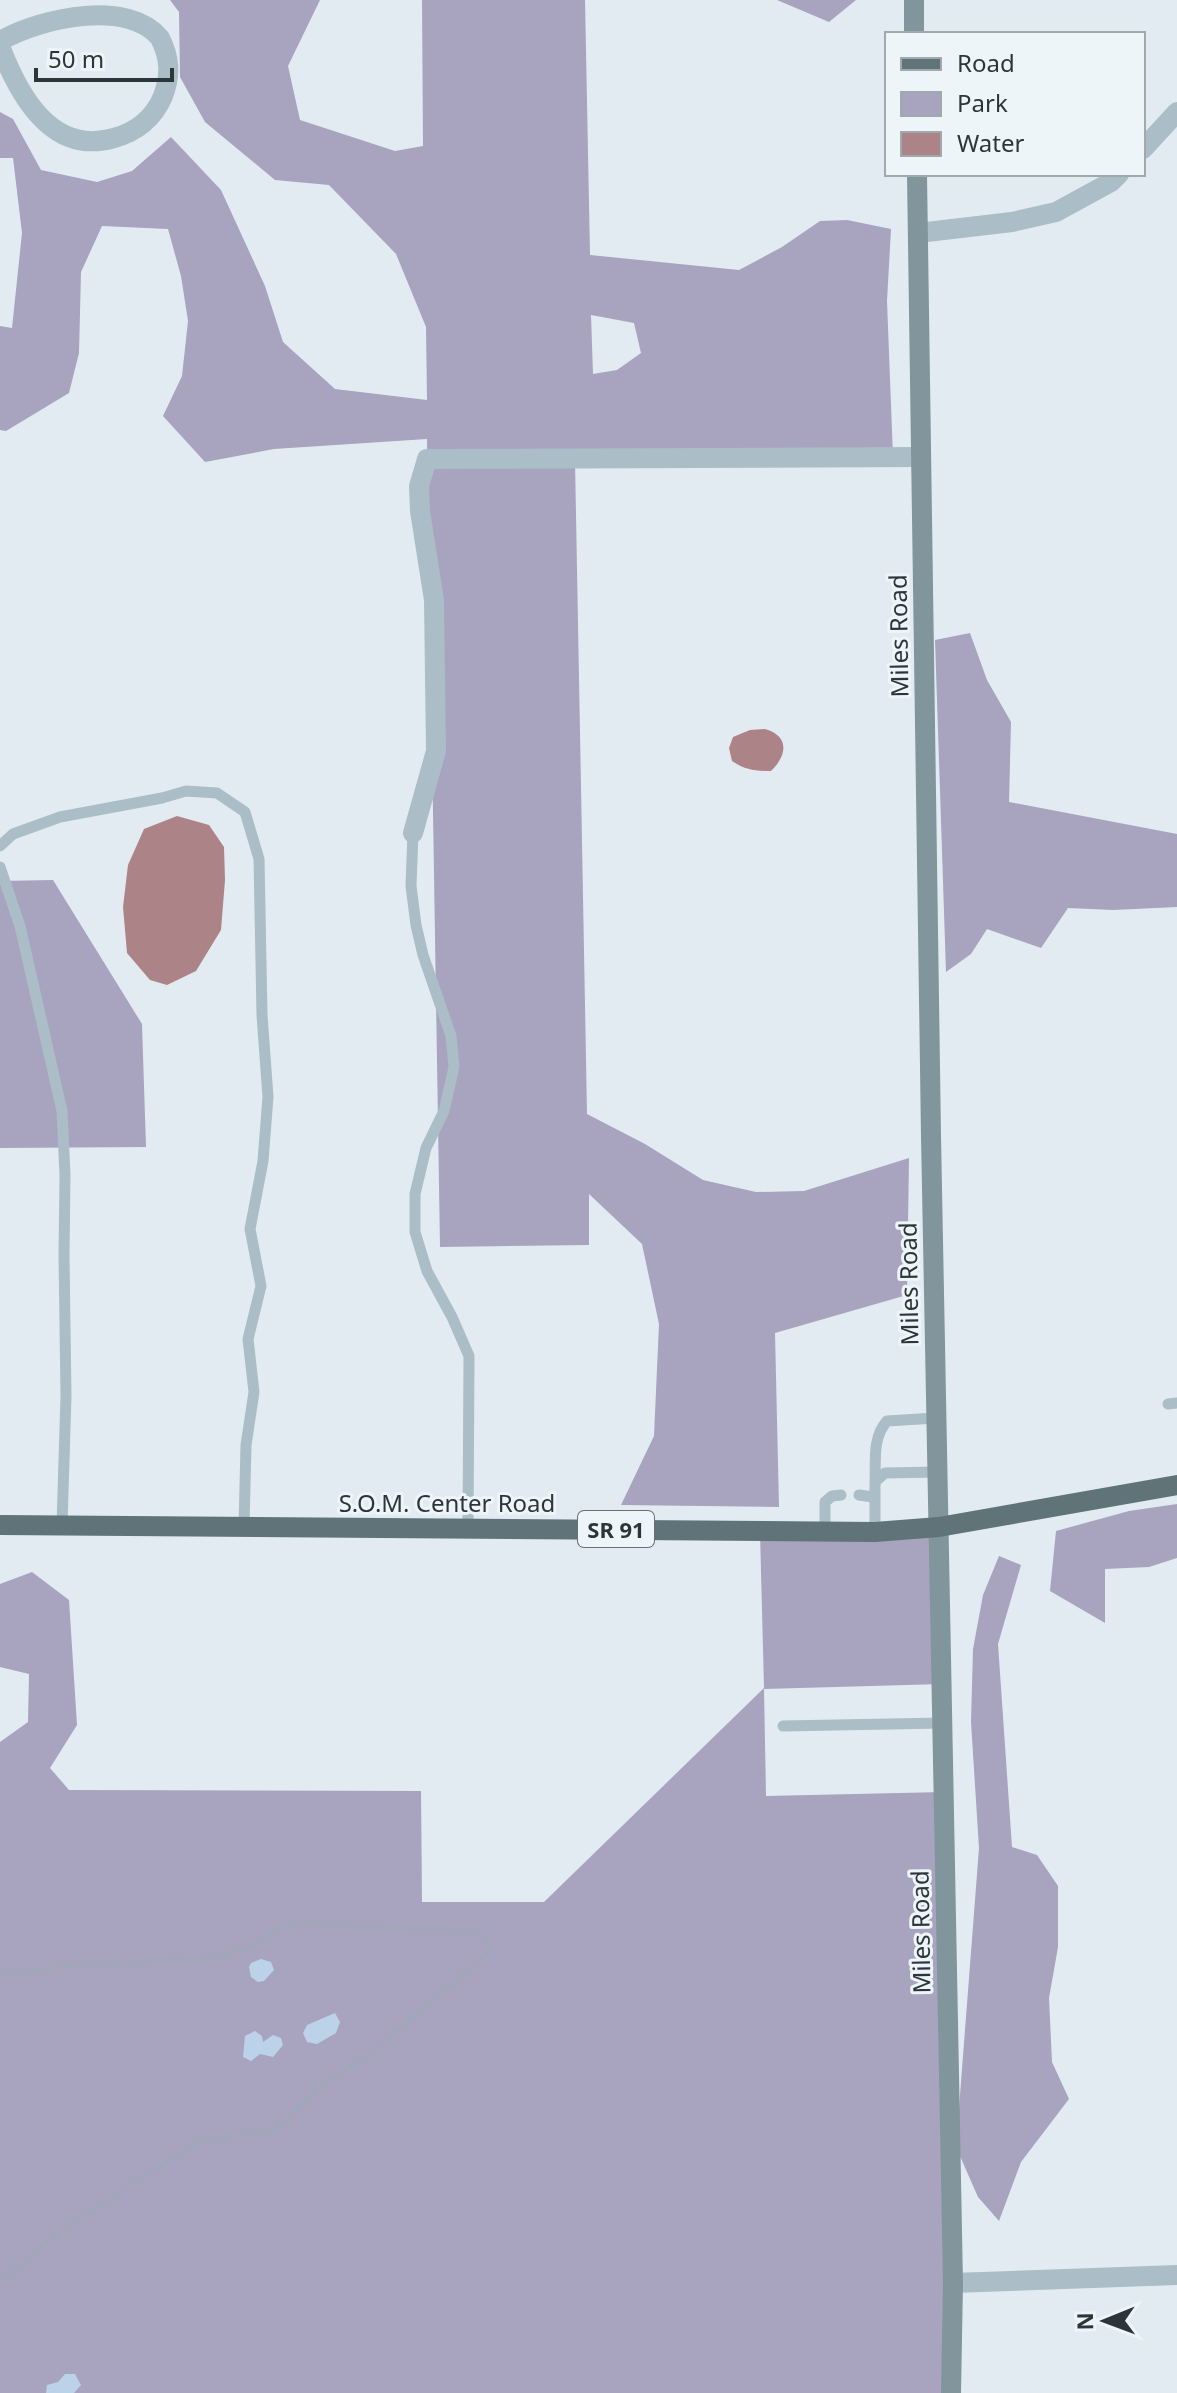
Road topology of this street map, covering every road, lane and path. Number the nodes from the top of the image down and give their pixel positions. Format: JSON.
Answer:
{"nodes":[{"id":1,"x":914,"y":0,"type":"edge"},
{"id":2,"x":914,"y":32,"type":"edge"},
{"id":3,"x":0,"y":44,"type":"edge"},
{"id":4,"x":1177,"y":112,"type":"edge"},
{"id":5,"x":1145,"y":147,"type":"edge"},
{"id":6,"x":917,"y":176,"type":"edge"},
{"id":7,"x":1117,"y":176,"type":"edge"},
{"id":8,"x":918,"y":233,"type":"junction"},
{"id":9,"x":921,"y":457,"type":"junction"},
{"id":10,"x":413,"y":833,"type":"joint"},
{"id":11,"x":0,"y":846,"type":"edge"},
{"id":12,"x":0,"y":867,"type":"edge"},
{"id":13,"x":936,"y":1418,"type":"junction"},
{"id":14,"x":938,"y":1472,"type":"junction"},
{"id":15,"x":875,"y":1482,"type":"junction"},
{"id":16,"x":1177,"y":1485,"type":"edge"},
{"id":17,"x":841,"y":1495,"type":"dead end"},
{"id":18,"x":859,"y":1495,"type":"dead end"},
{"id":19,"x":875,"y":1502,"type":"junction"},
{"id":20,"x":0,"y":1525,"type":"edge"},
{"id":21,"x":62,"y":1525,"type":"junction"},
{"id":22,"x":244,"y":1527,"type":"junction"},
{"id":23,"x":939,"y":1527,"type":"junction"},
{"id":24,"x":468,"y":1528,"type":"junction"},
{"id":25,"x":875,"y":1532,"type":"junction"},
{"id":26,"x":825,"y":1533,"type":"junction"},
{"id":27,"x":943,"y":1723,"type":"junction"},
{"id":28,"x":783,"y":1726,"type":"dead end"},
{"id":29,"x":0,"y":1974,"type":"edge"},
{"id":30,"x":1177,"y":2275,"type":"edge"},
{"id":31,"x":0,"y":2281,"type":"edge"},
{"id":32,"x":953,"y":2283,"type":"junction"},
{"id":33,"x":951,"y":2393,"type":"edge"}],
"edges":[{"from":1,"to":2,"type":"main road"},
{"from":3,"to":3,"type":"street"},
{"from":4,"to":5,"type":"street"},
{"from":6,"to":8,"type":"main road","name":"Miles Road"},
{"from":7,"to":8,"type":"street"},
{"from":8,"to":9,"type":"main road","name":"Miles Road"},
{"from":9,"to":10,"type":"street"},
{"from":9,"to":13,"type":"main road","name":"Miles Road"},
{"from":10,"to":24,"type":"lane"},
{"from":11,"to":22,"type":"lane"},
{"from":12,"to":21,"type":"lane"},
{"from":13,"to":14,"type":"main road","name":"Miles Road"},
{"from":13,"to":15,"type":"lane"},
{"from":14,"to":15,"type":"lane"},
{"from":14,"to":23,"type":"main road","name":"Miles Road"},
{"from":15,"to":19,"type":"lane"},
{"from":16,"to":23,"type":"main road","name":"S.O.M. Center Road","number":"SR 91"},
{"from":17,"to":26,"type":"lane"},
{"from":18,"to":19,"type":"lane"},
{"from":19,"to":25,"type":"lane"},
{"from":20,"to":21,"type":"main road","name":"S.O.M. Center Road","number":"SR 91"},
{"from":21,"to":22,"type":"main road","name":"S.O.M. Center Road","number":"SR 91"},
{"from":22,"to":24,"type":"main road","name":"S.O.M. Center Road","number":"SR 91"},
{"from":23,"to":25,"type":"main road","name":"S.O.M. Center Road","number":"SR 91"},
{"from":23,"to":27,"type":"main road","name":"Miles Road"},
{"from":24,"to":26,"type":"main road","name":"S.O.M. Center Road","number":"SR 91"},
{"from":25,"to":26,"type":"main road","name":"S.O.M. Center Road","number":"SR 91"},
{"from":27,"to":28,"type":"lane"},
{"from":27,"to":32,"type":"main road","name":"Miles Road"},
{"from":29,"to":31,"type":"path"},
{"from":30,"to":32,"type":"street"},
{"from":32,"to":33,"type":"main road","name":"Miles Road"}]}
